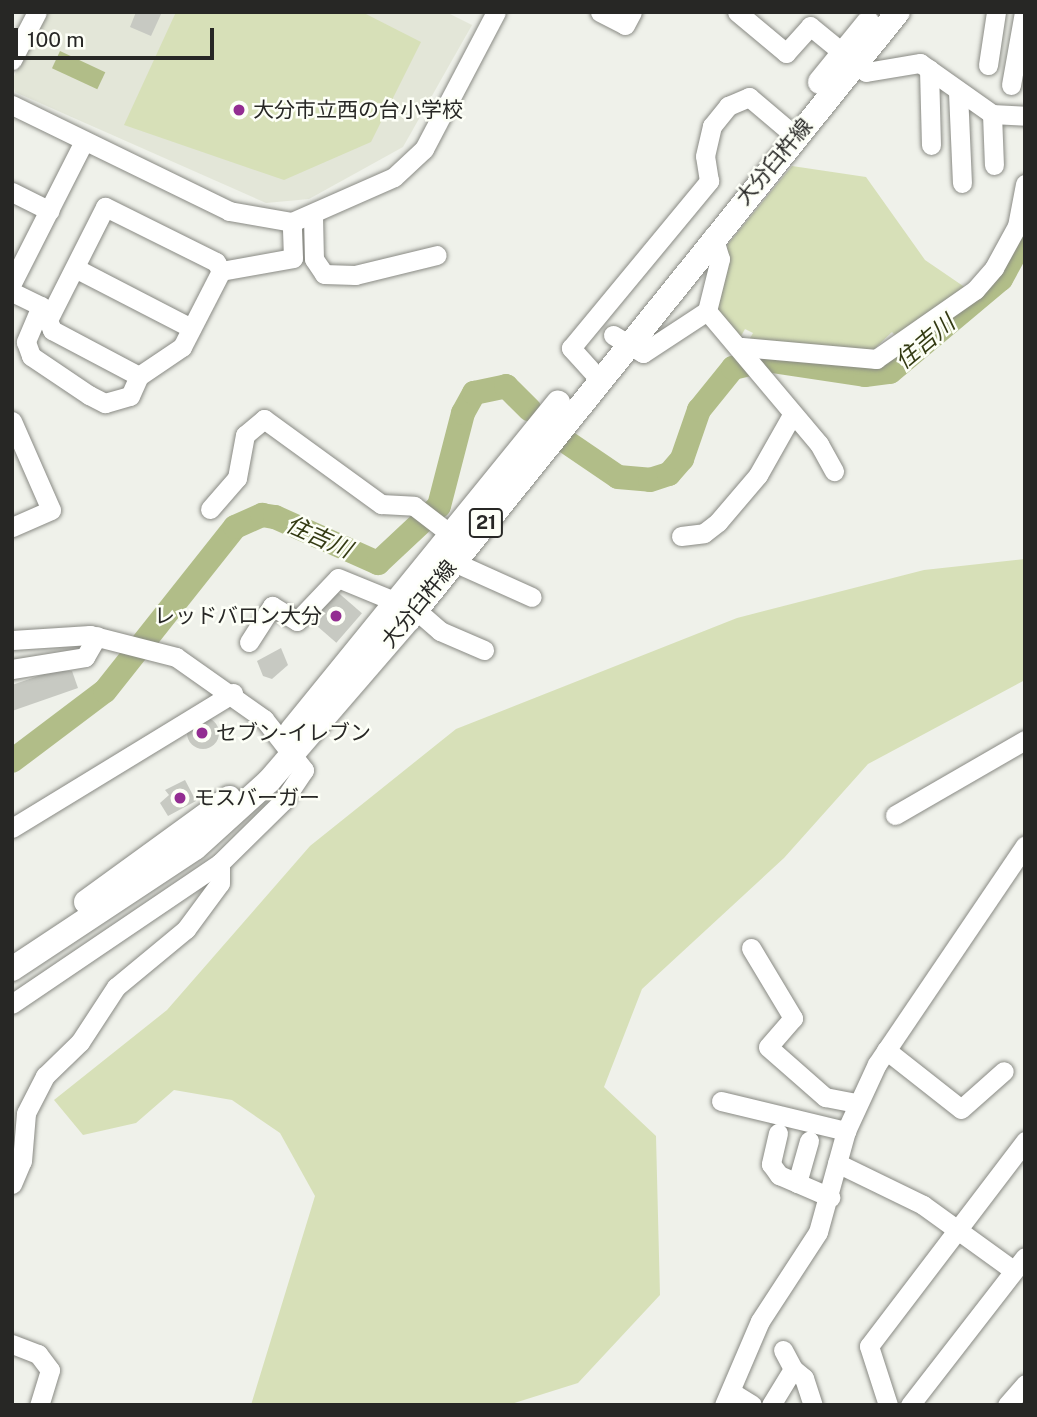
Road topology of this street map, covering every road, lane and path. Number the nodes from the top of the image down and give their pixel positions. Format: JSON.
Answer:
{"nodes":[{"id":1,"x":37,"y":12,"type":"edge"},
{"id":2,"x":496,"y":12,"type":"edge"},
{"id":3,"x":600,"y":12,"type":"edge"},
{"id":4,"x":632,"y":12,"type":"edge"},
{"id":5,"x":737,"y":12,"type":"edge"},
{"id":6,"x":877,"y":12,"type":"edge"},
{"id":7,"x":898,"y":12,"type":"edge"},
{"id":8,"x":996,"y":12,"type":"edge"},
{"id":9,"x":1024,"y":12,"type":"edge"},
{"id":10,"x":14,"y":52,"type":"edge"},
{"id":11,"x":850,"y":59,"type":"junction"},
{"id":12,"x":988,"y":65,"type":"dead end"},
{"id":13,"x":929,"y":69,"type":"junction"},
{"id":14,"x":1011,"y":85,"type":"dead end"},
{"id":15,"x":958,"y":92,"type":"junction"},
{"id":16,"x":12,"y":105,"type":"edge"},
{"id":17,"x":992,"y":114,"type":"junction"},
{"id":18,"x":1025,"y":116,"type":"edge"},
{"id":19,"x":789,"y":131,"type":"junction"},
{"id":20,"x":84,"y":141,"type":"junction"},
{"id":21,"x":931,"y":145,"type":"dead end"},
{"id":22,"x":994,"y":165,"type":"dead end"},
{"id":23,"x":962,"y":183,"type":"dead end"},
{"id":24,"x":1025,"y":184,"type":"edge"},
{"id":25,"x":12,"y":192,"type":"edge"},
{"id":26,"x":50,"y":211,"type":"junction"},
{"id":27,"x":313,"y":216,"type":"junction"},
{"id":28,"x":292,"y":222,"type":"junction"},
{"id":29,"x":713,"y":236,"type":"junction"},
{"id":30,"x":438,"y":255,"type":"dead end"},
{"id":31,"x":75,"y":268,"type":"junction"},
{"id":32,"x":221,"y":271,"type":"junction"},
{"id":33,"x":13,"y":282,"type":"edge"},
{"id":34,"x":707,"y":311,"type":"junction"},
{"id":35,"x":191,"y":328,"type":"junction"},
{"id":36,"x":619,"y":340,"type":"junction"},
{"id":37,"x":744,"y":350,"type":"junction"},
{"id":38,"x":592,"y":374,"type":"junction"},
{"id":39,"x":139,"y":376,"type":"junction"},
{"id":40,"x":792,"y":415,"type":"junction"},
{"id":41,"x":12,"y":421,"type":"edge"},
{"id":42,"x":834,"y":471,"type":"dead end"},
{"id":43,"x":210,"y":509,"type":"dead end"},
{"id":44,"x":12,"y":527,"type":"edge"},
{"id":45,"x":681,"y":536,"type":"dead end"},
{"id":46,"x":453,"y":541,"type":"junction"},
{"id":47,"x":532,"y":597,"type":"dead end"},
{"id":48,"x":407,"y":606,"type":"junction"},
{"id":49,"x":97,"y":636,"type":"junction"},
{"id":50,"x":12,"y":640,"type":"edge"},
{"id":51,"x":249,"y":642,"type":"dead end"},
{"id":52,"x":484,"y":650,"type":"dead end"},
{"id":53,"x":12,"y":669,"type":"edge"},
{"id":54,"x":233,"y":693,"type":"junction"},
{"id":55,"x":1025,"y":740,"type":"edge"},
{"id":56,"x":290,"y":745,"type":"junction"},
{"id":57,"x":895,"y":815,"type":"dead end"},
{"id":58,"x":12,"y":828,"type":"edge"},
{"id":59,"x":1025,"y":845,"type":"edge"},
{"id":60,"x":220,"y":863,"type":"junction"},
{"id":61,"x":751,"y":948,"type":"dead end"},
{"id":62,"x":12,"y":950,"type":"edge"},
{"id":63,"x":12,"y":969,"type":"edge"},
{"id":64,"x":12,"y":1004,"type":"edge"},
{"id":65,"x":886,"y":1050,"type":"junction"},
{"id":66,"x":1004,"y":1071,"type":"dead end"},
{"id":67,"x":721,"y":1101,"type":"dead end"},
{"id":68,"x":857,"y":1103,"type":"junction"},
{"id":69,"x":846,"y":1131,"type":"junction"},
{"id":70,"x":778,"y":1133,"type":"dead end"},
{"id":71,"x":809,"y":1141,"type":"dead end"},
{"id":72,"x":1025,"y":1141,"type":"edge"},
{"id":73,"x":837,"y":1163,"type":"junction"},
{"id":74,"x":797,"y":1183,"type":"junction"},
{"id":75,"x":12,"y":1184,"type":"edge"},
{"id":76,"x":830,"y":1197,"type":"junction"},
{"id":77,"x":958,"y":1229,"type":"junction"},
{"id":78,"x":1019,"y":1264,"type":"edge"},
{"id":79,"x":12,"y":1345,"type":"edge"},
{"id":80,"x":783,"y":1350,"type":"dead end"},
{"id":81,"x":793,"y":1369,"type":"junction"},
{"id":82,"x":1025,"y":1384,"type":"edge"},
{"id":83,"x":729,"y":1399,"type":"edge"},
{"id":84,"x":39,"y":1405,"type":"edge"},
{"id":85,"x":752,"y":1405,"type":"edge"},
{"id":86,"x":771,"y":1405,"type":"edge"},
{"id":87,"x":813,"y":1405,"type":"edge"},
{"id":88,"x":888,"y":1405,"type":"edge"},
{"id":89,"x":910,"y":1405,"type":"edge"},
{"id":90,"x":1006,"y":1405,"type":"edge"}],
"edges":[{"from":1,"to":10,"type":"street"},
{"from":2,"to":27,"type":"street"},
{"from":3,"to":4,"type":"street"},
{"from":5,"to":11,"type":"street"},
{"from":6,"to":11,"type":"main road","name":"大分臼杵線","number":"21"},
{"from":7,"to":11,"type":"main road","name":"大分臼杵線","number":"21"},
{"from":8,"to":12,"type":"street"},
{"from":9,"to":14,"type":"street"},
{"from":11,"to":13,"type":"street"},
{"from":11,"to":19,"type":"main road","name":"大分臼杵線","number":"21"},
{"from":13,"to":15,"type":"street"},
{"from":13,"to":21,"type":"street"},
{"from":15,"to":17,"type":"street"},
{"from":15,"to":23,"type":"street"},
{"from":16,"to":20,"type":"street"},
{"from":17,"to":18,"type":"street"},
{"from":17,"to":22,"type":"street"},
{"from":19,"to":29,"type":"main road","name":"大分臼杵線","number":"21"},
{"from":19,"to":36,"type":"main road","name":"大分臼杵線","number":"21"},
{"from":19,"to":38,"type":"street"},
{"from":20,"to":26,"type":"street"},
{"from":20,"to":28,"type":"street"},
{"from":24,"to":37,"type":"street"},
{"from":25,"to":26,"type":"street"},
{"from":26,"to":33,"type":"street"},
{"from":27,"to":28,"type":"street"},
{"from":27,"to":30,"type":"street"},
{"from":28,"to":32,"type":"street"},
{"from":29,"to":34,"type":"street"},
{"from":29,"to":36,"type":"main road","name":"大分臼杵線","number":"21"},
{"from":31,"to":32,"type":"street"},
{"from":31,"to":35,"type":"street"},
{"from":31,"to":39,"type":"street"},
{"from":32,"to":35,"type":"street"},
{"from":33,"to":39,"type":"street"},
{"from":34,"to":36,"type":"street"},
{"from":34,"to":37,"type":"street"},
{"from":35,"to":39,"type":"street"},
{"from":36,"to":38,"type":"main road","name":"大分臼杵線","number":"21"},
{"from":37,"to":40,"type":"street"},
{"from":38,"to":46,"type":"main road","name":"大分臼杵線","number":"21"},
{"from":40,"to":42,"type":"street"},
{"from":40,"to":45,"type":"street"},
{"from":41,"to":44,"type":"street"},
{"from":43,"to":46,"type":"street"},
{"from":46,"to":47,"type":"street"},
{"from":46,"to":48,"type":"main road","name":"大分臼杵線","number":"21"},
{"from":48,"to":51,"type":"street"},
{"from":48,"to":52,"type":"street"},
{"from":48,"to":56,"type":"main road","name":"大分臼杵線","number":"21"},
{"from":49,"to":50,"type":"street"},
{"from":49,"to":53,"type":"street"},
{"from":49,"to":54,"type":"street"},
{"from":54,"to":56,"type":"street"},
{"from":54,"to":58,"type":"street"},
{"from":55,"to":57,"type":"street"},
{"from":56,"to":60,"type":"street"},
{"from":56,"to":62,"type":"main road","name":"大分臼杵線","number":"21"},
{"from":56,"to":63,"type":"main road","name":"大分臼杵線","number":"21"},
{"from":59,"to":65,"type":"street"},
{"from":60,"to":64,"type":"street"},
{"from":60,"to":75,"type":"street"},
{"from":61,"to":68,"type":"street"},
{"from":65,"to":66,"type":"street"},
{"from":65,"to":68,"type":"street"},
{"from":67,"to":69,"type":"street"},
{"from":68,"to":69,"type":"street"},
{"from":69,"to":73,"type":"street"},
{"from":70,"to":74,"type":"street"},
{"from":71,"to":74,"type":"street"},
{"from":72,"to":77,"type":"street"},
{"from":73,"to":76,"type":"street"},
{"from":73,"to":77,"type":"street"},
{"from":74,"to":76,"type":"street"},
{"from":76,"to":83,"type":"street"},
{"from":77,"to":78,"type":"street"},
{"from":77,"to":88,"type":"street"},
{"from":78,"to":89,"type":"street"},
{"from":79,"to":84,"type":"street"},
{"from":80,"to":81,"type":"street"},
{"from":81,"to":86,"type":"street"},
{"from":81,"to":87,"type":"street"},
{"from":82,"to":90,"type":"street"},
{"from":83,"to":85,"type":"street"}]}
